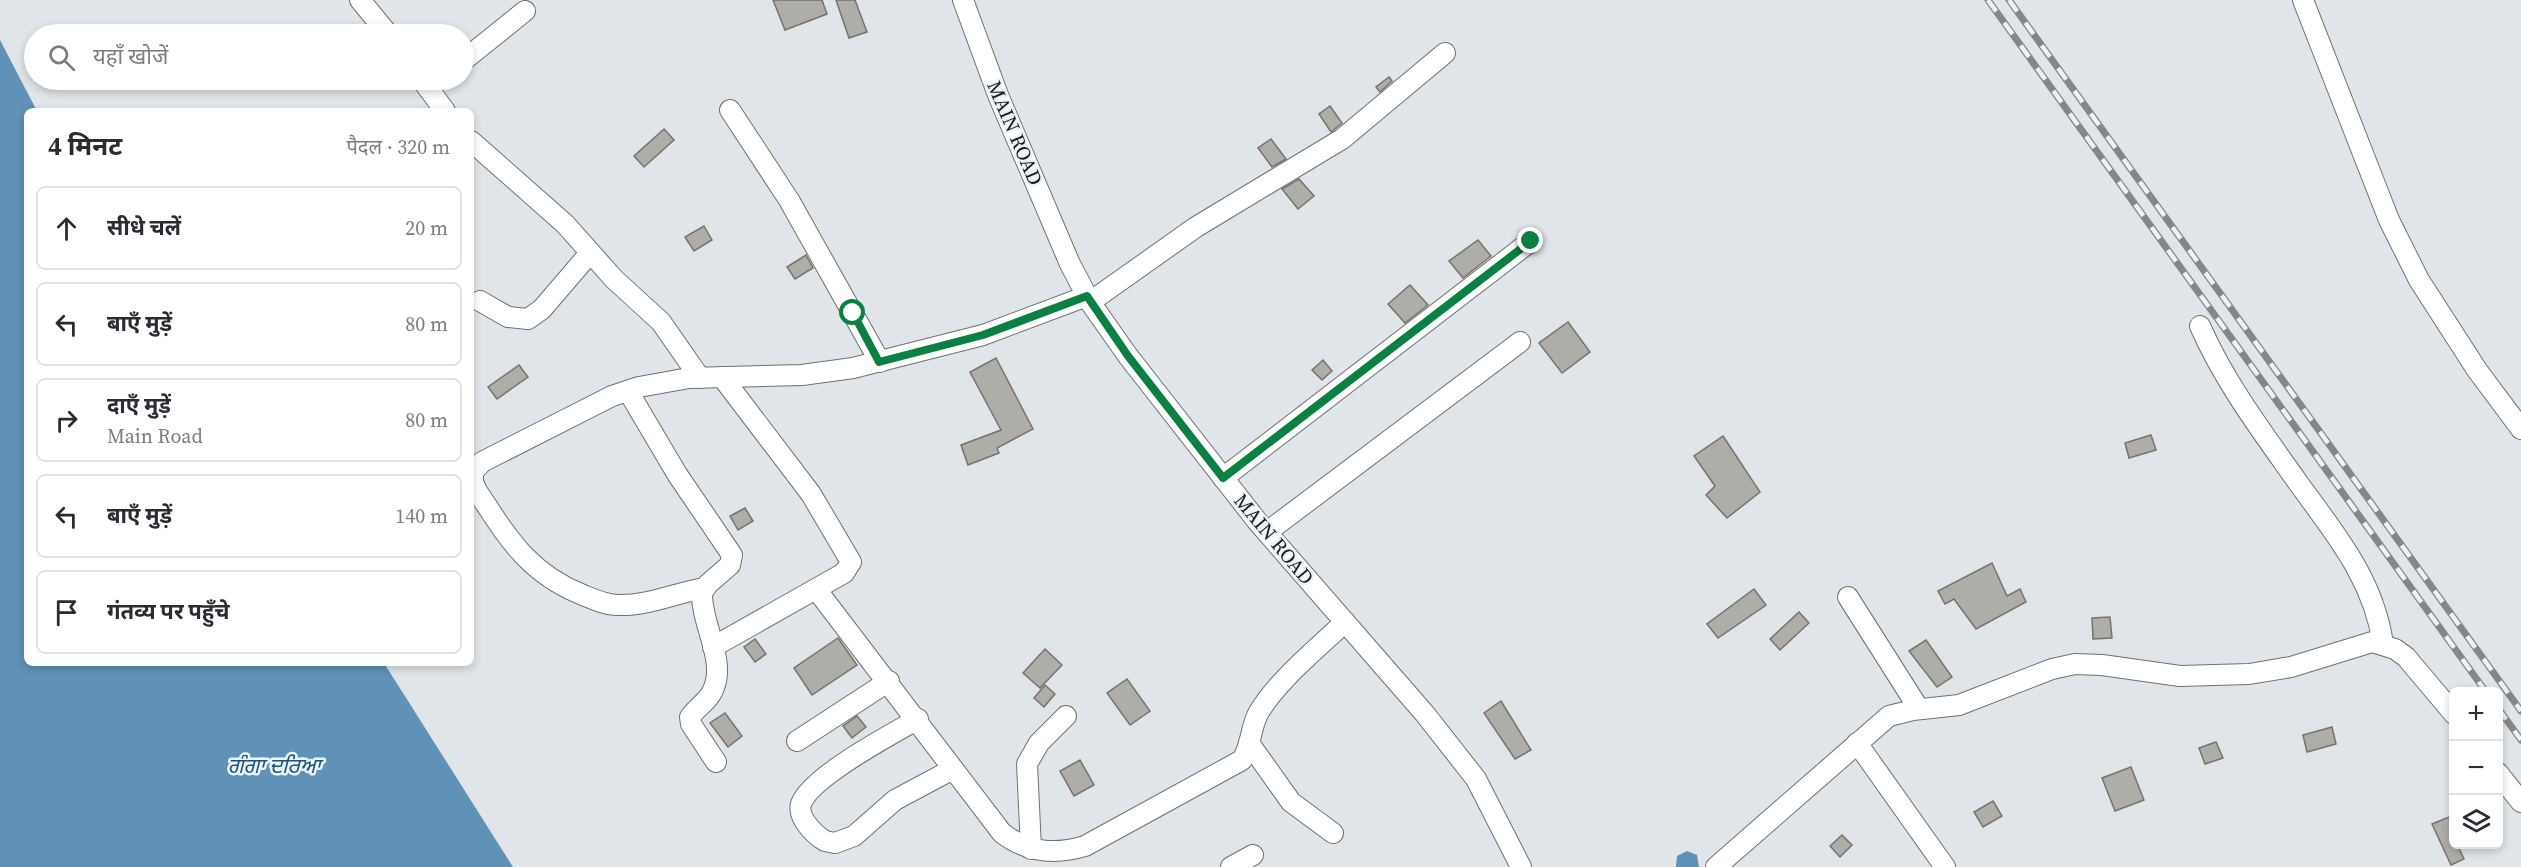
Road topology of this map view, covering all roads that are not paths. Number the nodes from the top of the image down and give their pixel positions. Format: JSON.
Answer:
{"nodes":[{"id":1,"x":360,"y":0,"type":"edge"},
{"id":2,"x":963,"y":0,"type":"edge"},
{"id":3,"x":2302,"y":0,"type":"edge"},
{"id":4,"x":525,"y":11,"type":"dead end"},
{"id":5,"x":380,"y":24,"type":"edge"},
{"id":6,"x":474,"y":52,"type":"edge"},
{"id":7,"x":1445,"y":53,"type":"dead end"},
{"id":8,"x":434,"y":90,"type":"edge"},
{"id":9,"x":444,"y":108,"type":"edge"},
{"id":10,"x":730,"y":110,"type":"dead end"},
{"id":11,"x":474,"y":144,"type":"edge"},
{"id":12,"x":1531,"y":241,"type":"dead end"},
{"id":13,"x":591,"y":253,"type":"junction"},
{"id":14,"x":1089,"y":299,"type":"junction"},
{"id":15,"x":480,"y":301,"type":"dead end"},
{"id":16,"x":2200,"y":326,"type":"dead end"},
{"id":17,"x":1520,"y":342,"type":"dead end"},
{"id":18,"x":879,"y":362,"type":"junction"},
{"id":19,"x":722,"y":377,"type":"junction"},
{"id":20,"x":700,"y":378,"type":"junction"},
{"id":21,"x":628,"y":391,"type":"junction"},
{"id":22,"x":2521,"y":429,"type":"edge"},
{"id":23,"x":474,"y":470,"type":"edge"},
{"id":24,"x":1223,"y":478,"type":"junction"},
{"id":25,"x":474,"y":484,"type":"edge"},
{"id":26,"x":1267,"y":532,"type":"junction"},
{"id":27,"x":704,"y":588,"type":"junction"},
{"id":28,"x":816,"y":589,"type":"junction"},
{"id":29,"x":1848,"y":597,"type":"dead end"},
{"id":30,"x":1345,"y":622,"type":"junction"},
{"id":31,"x":2383,"y":644,"type":"junction"},
{"id":32,"x":713,"y":647,"type":"junction"},
{"id":33,"x":889,"y":681,"type":"junction"},
{"id":34,"x":2449,"y":708,"type":"edge"},
{"id":35,"x":1918,"y":709,"type":"junction"},
{"id":36,"x":1066,"y":716,"type":"dead end"},
{"id":37,"x":918,"y":719,"type":"junction"},
{"id":38,"x":797,"y":741,"type":"dead end"},
{"id":39,"x":1249,"y":743,"type":"junction"},
{"id":40,"x":1857,"y":743,"type":"junction"},
{"id":41,"x":716,"y":762,"type":"dead end"},
{"id":42,"x":954,"y":769,"type":"junction"},
{"id":43,"x":2503,"y":778,"type":"edge"},
{"id":44,"x":2521,"y":802,"type":"edge"},
{"id":45,"x":1333,"y":833,"type":"dead end"},
{"id":46,"x":1031,"y":849,"type":"junction"},
{"id":47,"x":1253,"y":855,"type":"dead end"},
{"id":48,"x":1729,"y":860,"type":"edge"},
{"id":49,"x":1231,"y":867,"type":"edge"},
{"id":50,"x":1521,"y":867,"type":"edge"},
{"id":51,"x":1716,"y":867,"type":"edge"},
{"id":52,"x":1946,"y":867,"type":"edge"}],
"edges":[{"from":1,"to":5,"type":"street"},
{"from":2,"to":14,"type":"street","name":"MAIN ROAD"},
{"from":3,"to":22,"type":"street"},
{"from":4,"to":6,"type":"street"},
{"from":7,"to":14,"type":"street"},
{"from":8,"to":9,"type":"street"},
{"from":10,"to":18,"type":"street"},
{"from":11,"to":13,"type":"street"},
{"from":12,"to":24,"type":"street"},
{"from":13,"to":15,"type":"street"},
{"from":13,"to":20,"type":"street"},
{"from":14,"to":18,"type":"street"},
{"from":14,"to":24,"type":"street","name":"MAIN ROAD"},
{"from":16,"to":31,"type":"street"},
{"from":17,"to":26,"type":"street"},
{"from":18,"to":19,"type":"street"},
{"from":19,"to":20,"type":"street"},
{"from":19,"to":28,"type":"street"},
{"from":20,"to":21,"type":"street"},
{"from":21,"to":23,"type":"street"},
{"from":21,"to":27,"type":"street"},
{"from":24,"to":26,"type":"street","name":"MAIN ROAD"},
{"from":25,"to":27,"type":"street"},
{"from":26,"to":30,"type":"street","name":"MAIN ROAD"},
{"from":27,"to":32,"type":"street"},
{"from":28,"to":32,"type":"street"},
{"from":28,"to":33,"type":"street"},
{"from":29,"to":35,"type":"street"},
{"from":30,"to":39,"type":"street"},
{"from":30,"to":50,"type":"street","name":"MAIN ROAD"},
{"from":31,"to":34,"type":"street"},
{"from":31,"to":35,"type":"street"},
{"from":32,"to":41,"type":"street"},
{"from":33,"to":37,"type":"street"},
{"from":33,"to":38,"type":"street"},
{"from":35,"to":40,"type":"street"},
{"from":36,"to":46,"type":"street"},
{"from":37,"to":42,"type":"street"},
{"from":37,"to":42,"type":"street"},
{"from":39,"to":45,"type":"street"},
{"from":39,"to":46,"type":"street"},
{"from":40,"to":48,"type":"street"},
{"from":40,"to":52,"type":"street"},
{"from":42,"to":46,"type":"street"},
{"from":43,"to":44,"type":"street"},
{"from":47,"to":49,"type":"street"},
{"from":48,"to":51,"type":"street"}]}
